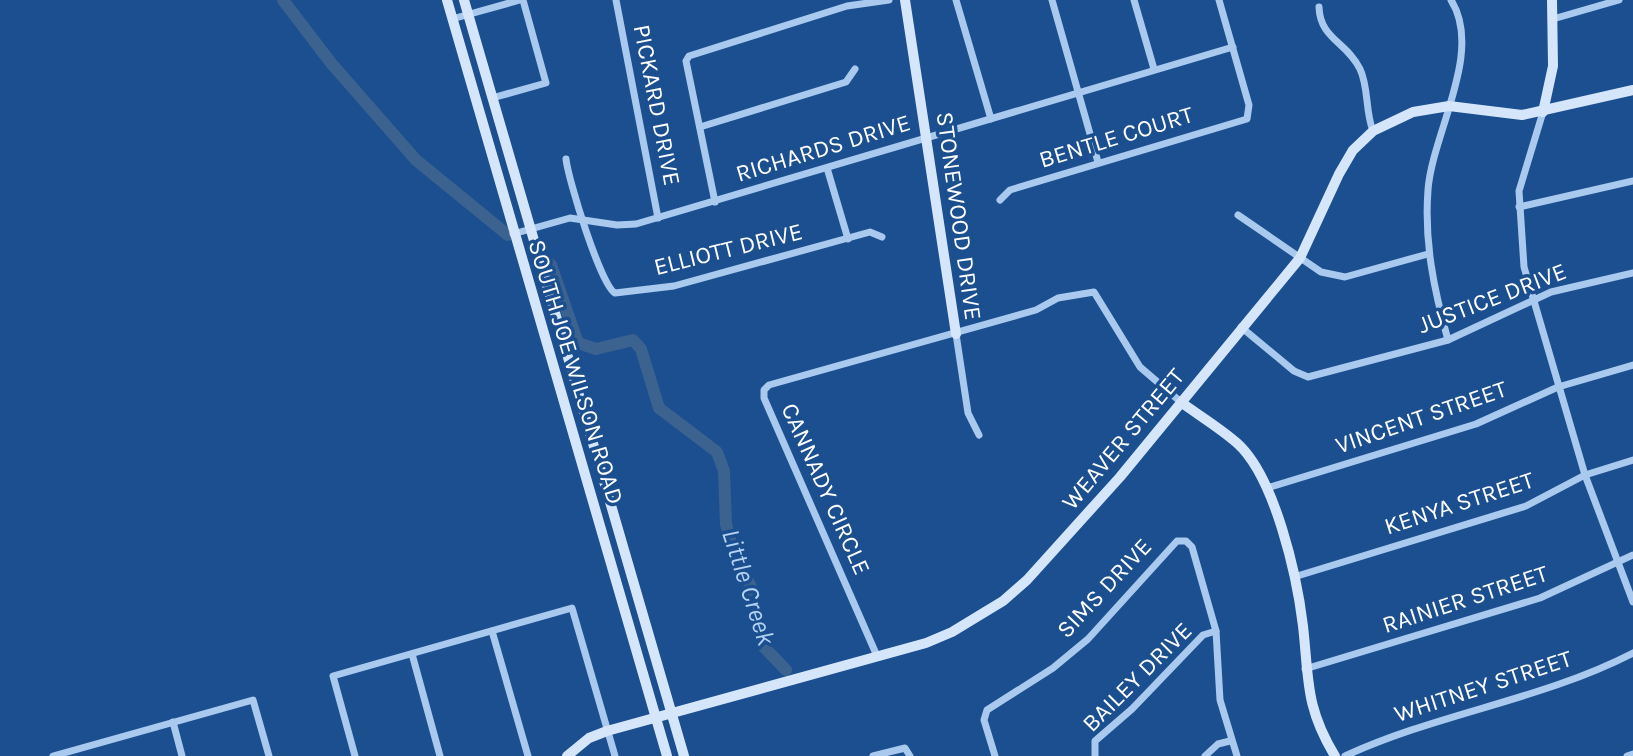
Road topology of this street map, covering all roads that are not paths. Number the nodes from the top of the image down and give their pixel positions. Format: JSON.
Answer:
{"nodes":[{"id":1,"x":447,"y":0,"type":"edge"},
{"id":2,"x":464,"y":0,"type":"edge"},
{"id":3,"x":522,"y":0,"type":"edge"},
{"id":4,"x":616,"y":0,"type":"edge"},
{"id":5,"x":889,"y":0,"type":"edge"},
{"id":6,"x":905,"y":0,"type":"edge"},
{"id":7,"x":956,"y":0,"type":"edge"},
{"id":8,"x":1052,"y":0,"type":"edge"},
{"id":9,"x":1134,"y":0,"type":"edge"},
{"id":10,"x":1219,"y":0,"type":"edge"},
{"id":11,"x":1451,"y":0,"type":"edge"},
{"id":12,"x":1552,"y":0,"type":"edge"},
{"id":13,"x":1619,"y":0,"type":"edge"},
{"id":14,"x":1319,"y":7,"type":"dead end"},
{"id":15,"x":469,"y":15,"type":"junction"},
{"id":16,"x":452,"y":19,"type":"junction"},
{"id":17,"x":1553,"y":19,"type":"junction"},
{"id":18,"x":1233,"y":47,"type":"junction"},
{"id":19,"x":855,"y":69,"type":"dead end"},
{"id":20,"x":1154,"y":69,"type":"junction"},
{"id":21,"x":1633,"y":90,"type":"edge"},
{"id":22,"x":1079,"y":93,"type":"junction"},
{"id":23,"x":492,"y":98,"type":"junction"},
{"id":24,"x":1449,"y":106,"type":"junction"},
{"id":25,"x":1543,"y":112,"type":"junction"},
{"id":26,"x":991,"y":119,"type":"junction"},
{"id":27,"x":700,"y":127,"type":"junction"},
{"id":28,"x":1373,"y":131,"type":"junction"},
{"id":29,"x":927,"y":137,"type":"junction"},
{"id":30,"x":566,"y":159,"type":"dead end"},
{"id":31,"x":1098,"y":162,"type":"junction"},
{"id":32,"x":827,"y":168,"type":"junction"},
{"id":33,"x":1633,"y":181,"type":"edge"},
{"id":34,"x":1000,"y":200,"type":"dead end"},
{"id":35,"x":715,"y":202,"type":"junction"},
{"id":36,"x":1519,"y":207,"type":"junction"},
{"id":37,"x":1238,"y":215,"type":"dead end"},
{"id":38,"x":658,"y":218,"type":"junction"},
{"id":39,"x":582,"y":220,"type":"junction"},
{"id":40,"x":530,"y":229,"type":"junction"},
{"id":41,"x":513,"y":234,"type":"junction"},
{"id":42,"x":882,"y":237,"type":"dead end"},
{"id":43,"x":848,"y":239,"type":"junction"},
{"id":44,"x":1428,"y":254,"type":"junction"},
{"id":45,"x":1300,"y":258,"type":"junction"},
{"id":46,"x":1633,"y":273,"type":"edge"},
{"id":47,"x":1534,"y":299,"type":"junction"},
{"id":48,"x":1241,"y":327,"type":"junction"},
{"id":49,"x":956,"y":334,"type":"junction"},
{"id":50,"x":1448,"y":340,"type":"junction"},
{"id":51,"x":1633,"y":365,"type":"edge"},
{"id":52,"x":1558,"y":387,"type":"junction"},
{"id":53,"x":1182,"y":403,"type":"junction"},
{"id":54,"x":979,"y":435,"type":"dead end"},
{"id":55,"x":1633,"y":460,"type":"edge"},
{"id":56,"x":1585,"y":475,"type":"junction"},
{"id":57,"x":1267,"y":488,"type":"junction"},
{"id":58,"x":1633,"y":555,"type":"edge"},
{"id":59,"x":1618,"y":562,"type":"junction"},
{"id":60,"x":1294,"y":577,"type":"junction"},
{"id":61,"x":1633,"y":602,"type":"edge"},
{"id":62,"x":492,"y":631,"type":"junction"},
{"id":63,"x":1216,"y":631,"type":"junction"},
{"id":64,"x":1633,"y":653,"type":"edge"},
{"id":65,"x":412,"y":654,"type":"junction"},
{"id":66,"x":877,"y":656,"type":"junction"},
{"id":67,"x":1305,"y":669,"type":"junction"},
{"id":68,"x":672,"y":715,"type":"junction"},
{"id":69,"x":657,"y":719,"type":"junction"},
{"id":70,"x":173,"y":722,"type":"junction"},
{"id":71,"x":607,"y":731,"type":"junction"},
{"id":72,"x":1230,"y":741,"type":"junction"},
{"id":73,"x":92,"y":745,"type":"junction"},
{"id":74,"x":910,"y":754,"type":"edge"},
{"id":75,"x":1633,"y":754,"type":"edge"},
{"id":76,"x":53,"y":756,"type":"edge"},
{"id":77,"x":95,"y":756,"type":"edge"},
{"id":78,"x":182,"y":756,"type":"edge"},
{"id":79,"x":269,"y":756,"type":"edge"},
{"id":80,"x":355,"y":756,"type":"edge"},
{"id":81,"x":440,"y":756,"type":"edge"},
{"id":82,"x":528,"y":756,"type":"edge"},
{"id":83,"x":567,"y":756,"type":"edge"},
{"id":84,"x":615,"y":756,"type":"edge"},
{"id":85,"x":667,"y":756,"type":"edge"},
{"id":86,"x":684,"y":756,"type":"edge"},
{"id":87,"x":873,"y":756,"type":"edge"},
{"id":88,"x":995,"y":756,"type":"edge"},
{"id":89,"x":1095,"y":756,"type":"edge"},
{"id":90,"x":1205,"y":756,"type":"edge"},
{"id":91,"x":1237,"y":756,"type":"edge"},
{"id":92,"x":1335,"y":756,"type":"edge"},
{"id":93,"x":1345,"y":756,"type":"edge"},
{"id":94,"x":1627,"y":756,"type":"edge"}],
"edges":[{"from":1,"to":16,"type":"street","name":"SOUTH JOE WILSON ROAD"},
{"from":2,"to":15,"type":"street","name":"SOUTH JOE WILSON ROAD"},
{"from":3,"to":15,"type":"street"},
{"from":3,"to":23,"type":"street"},
{"from":4,"to":38,"type":"street","name":"PICKARD DRIVE"},
{"from":5,"to":27,"type":"street"},
{"from":6,"to":29,"type":"street","name":"STONEWOOD DRIVE"},
{"from":7,"to":26,"type":"street"},
{"from":8,"to":22,"type":"street"},
{"from":9,"to":20,"type":"street"},
{"from":10,"to":18,"type":"street"},
{"from":11,"to":24,"type":"street"},
{"from":12,"to":17,"type":"street"},
{"from":13,"to":17,"type":"street"},
{"from":14,"to":28,"type":"street"},
{"from":15,"to":16,"type":"street"},
{"from":15,"to":23,"type":"street","name":"SOUTH JOE WILSON ROAD"},
{"from":16,"to":41,"type":"street","name":"SOUTH JOE WILSON ROAD"},
{"from":17,"to":25,"type":"street"},
{"from":18,"to":20,"type":"street","name":"RICHARDS DRIVE"},
{"from":18,"to":31,"type":"street","name":"BENTLE COURT"},
{"from":19,"to":27,"type":"street"},
{"from":20,"to":22,"type":"street","name":"RICHARDS DRIVE"},
{"from":21,"to":25,"type":"street","name":"WEAVER STREET"},
{"from":22,"to":26,"type":"street","name":"RICHARDS DRIVE"},
{"from":22,"to":31,"type":"street"},
{"from":23,"to":40,"type":"street","name":"SOUTH JOE WILSON ROAD"},
{"from":24,"to":25,"type":"street","name":"WEAVER STREET"},
{"from":24,"to":28,"type":"street","name":"WEAVER STREET"},
{"from":24,"to":44,"type":"street"},
{"from":25,"to":36,"type":"street"},
{"from":26,"to":29,"type":"street","name":"RICHARDS DRIVE"},
{"from":27,"to":35,"type":"street"},
{"from":28,"to":45,"type":"street","name":"WEAVER STREET"},
{"from":29,"to":32,"type":"street","name":"RICHARDS DRIVE"},
{"from":29,"to":49,"type":"street","name":"STONEWOOD DRIVE"},
{"from":30,"to":39,"type":"street","name":"ELLIOTT DRIVE"},
{"from":31,"to":34,"type":"street","name":"BENTLE COURT"},
{"from":32,"to":35,"type":"street","name":"RICHARDS DRIVE"},
{"from":32,"to":43,"type":"street"},
{"from":33,"to":36,"type":"street"},
{"from":35,"to":38,"type":"street","name":"RICHARDS DRIVE"},
{"from":36,"to":47,"type":"street"},
{"from":37,"to":45,"type":"street"},
{"from":38,"to":39,"type":"street","name":"RICHARDS DRIVE"},
{"from":39,"to":40,"type":"street","name":"RICHARDS DRIVE"},
{"from":39,"to":43,"type":"street","name":"ELLIOTT DRIVE"},
{"from":40,"to":41,"type":"street","name":"RICHARDS DRIVE"},
{"from":40,"to":68,"type":"street","name":"SOUTH JOE WILSON ROAD"},
{"from":41,"to":69,"type":"street","name":"SOUTH JOE WILSON ROAD"},
{"from":42,"to":43,"type":"street","name":"ELLIOTT DRIVE"},
{"from":44,"to":45,"type":"street"},
{"from":44,"to":50,"type":"street"},
{"from":45,"to":48,"type":"street","name":"WEAVER STREET"},
{"from":46,"to":47,"type":"street","name":"JUSTICE DRIVE"},
{"from":47,"to":50,"type":"street","name":"JUSTICE DRIVE"},
{"from":47,"to":52,"type":"street"},
{"from":48,"to":50,"type":"street","name":"JUSTICE DRIVE"},
{"from":48,"to":53,"type":"street","name":"WEAVER STREET"},
{"from":49,"to":53,"type":"street","name":"CANNADY CIRCLE"},
{"from":49,"to":54,"type":"street","name":"STONEWOOD DRIVE"},
{"from":49,"to":66,"type":"street","name":"CANNADY CIRCLE"},
{"from":51,"to":52,"type":"street","name":"VINCENT STREET"},
{"from":52,"to":56,"type":"street"},
{"from":52,"to":57,"type":"street","name":"VINCENT STREET"},
{"from":53,"to":57,"type":"street"},
{"from":53,"to":66,"type":"street","name":"WEAVER STREET"},
{"from":55,"to":56,"type":"street","name":"KENYA STREET"},
{"from":56,"to":59,"type":"street"},
{"from":56,"to":60,"type":"street","name":"KENYA STREET"},
{"from":57,"to":60,"type":"street"},
{"from":58,"to":59,"type":"street","name":"RAINIER STREET"},
{"from":59,"to":61,"type":"street"},
{"from":59,"to":67,"type":"street","name":"RAINIER STREET"},
{"from":60,"to":67,"type":"street"},
{"from":62,"to":65,"type":"street"},
{"from":62,"to":71,"type":"street"},
{"from":62,"to":82,"type":"street"},
{"from":63,"to":72,"type":"street","name":"SIMS DRIVE"},
{"from":63,"to":88,"type":"street","name":"SIMS DRIVE"},
{"from":63,"to":89,"type":"street","name":"BAILEY DRIVE"},
{"from":64,"to":93,"type":"street","name":"WHITNEY STREET"},
{"from":65,"to":80,"type":"street"},
{"from":65,"to":81,"type":"street"},
{"from":66,"to":68,"type":"street","name":"WEAVER STREET"},
{"from":67,"to":92,"type":"street"},
{"from":68,"to":69,"type":"street","name":"WEAVER STREET"},
{"from":68,"to":86,"type":"street","name":"SOUTH JOE WILSON ROAD"},
{"from":69,"to":71,"type":"street","name":"WEAVER STREET"},
{"from":69,"to":85,"type":"street","name":"SOUTH JOE WILSON ROAD"},
{"from":70,"to":73,"type":"street"},
{"from":70,"to":78,"type":"street"},
{"from":70,"to":79,"type":"street"},
{"from":71,"to":83,"type":"street","name":"WEAVER STREET"},
{"from":71,"to":84,"type":"street"},
{"from":72,"to":90,"type":"street"},
{"from":72,"to":91,"type":"street","name":"SIMS DRIVE"},
{"from":73,"to":76,"type":"street"},
{"from":73,"to":77,"type":"street"},
{"from":74,"to":87,"type":"street"},
{"from":75,"to":94,"type":"street"}]}
